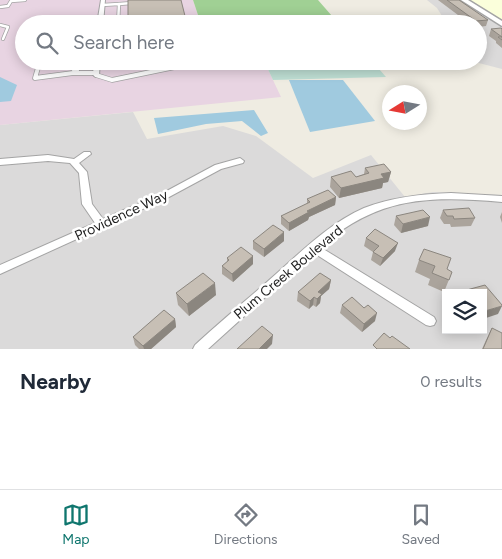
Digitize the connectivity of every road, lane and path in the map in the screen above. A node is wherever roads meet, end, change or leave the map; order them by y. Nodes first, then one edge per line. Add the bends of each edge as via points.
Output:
1 (25, 0) edge
2 (464, 0) edge
3 (103, 2) edge
4 (137, 3) edge
5 (119, 4) junction
6 (0, 7) edge
7 (101, 15) edge
8 (118, 15) edge
9 (502, 24) edge
10 (0, 26) edge
11 (3, 39) dead end
12 (38, 70) edge
13 (74, 70) edge
14 (96, 70) edge
15 (163, 70) edge
16 (78, 72) junction
17 (96, 74) junction
18 (87, 154) dead end
19 (240, 161) dead end
20 (0, 162) edge
21 (75, 162) junction
22 (502, 199) edge
23 (101, 224) junction
24 (314, 248) junction
25 (0, 270) edge
26 (430, 321) dead end
27 (199, 349) edge

1 - 6 lane via 12,1 8,6
2 - 9 street
3 - 5 lane
3 - 7 street
4 - 5 lane
5 - 8 lane
10 - 11 lane via 8,27
12 - 16 lane via 36,78
13 - 16 lane
14 - 17 street
15 - 17 lane via 112,80
16 - 17 lane
18 - 21 street
19 - 23 street, Providence Way via 218,167
20 - 21 street via 48,158
21 - 23 street via 84,172 87,204
22 - 24 street, Plum Creek Boulevard via 440,196 392,203 352,219
23 - 25 street, Providence Way
24 - 26 street
24 - 27 street, Plum Creek Boulevard

